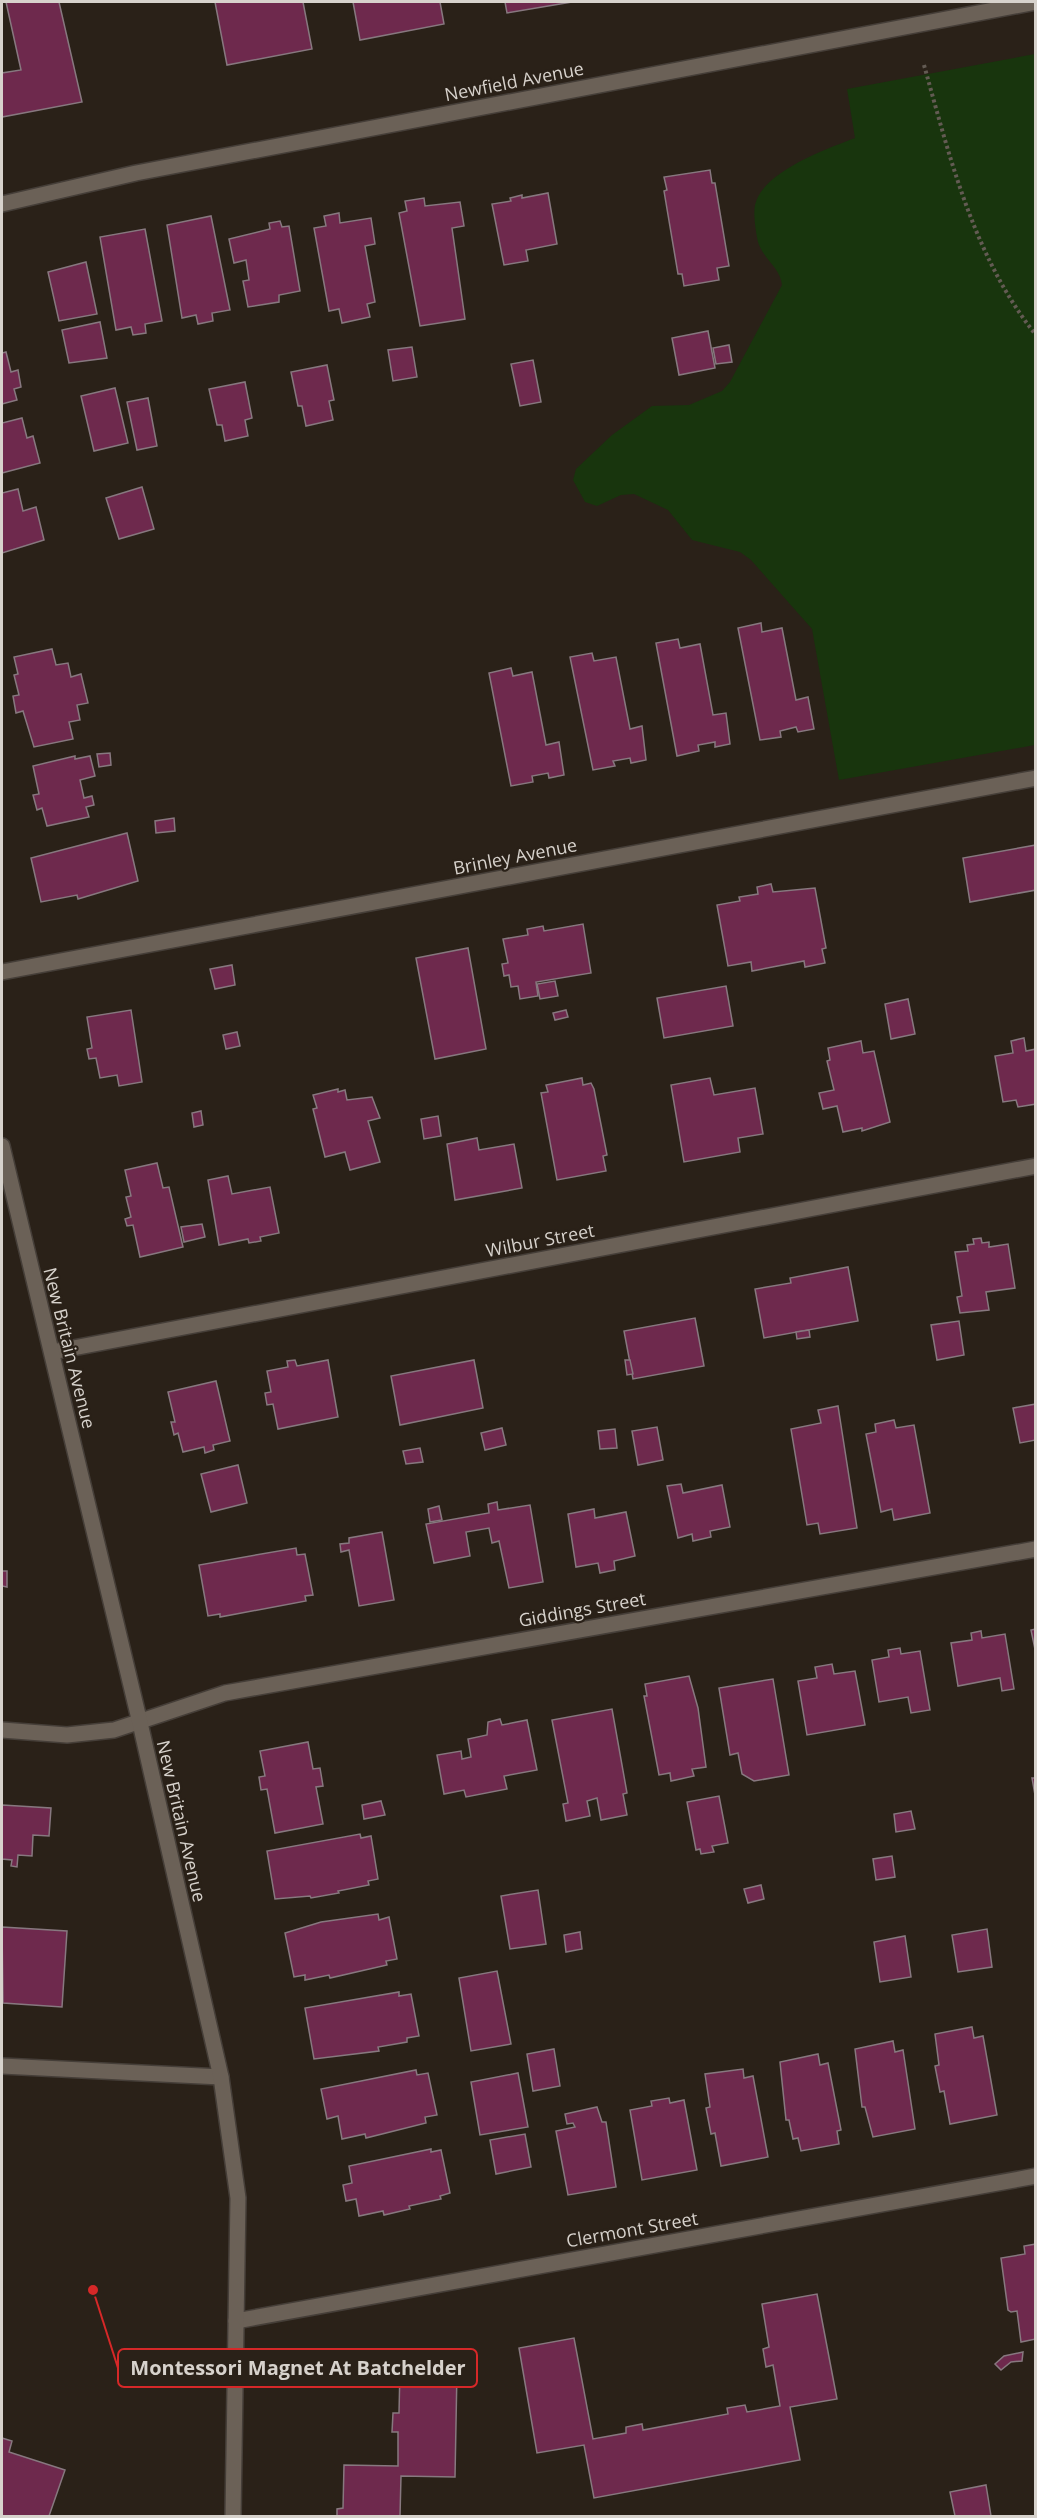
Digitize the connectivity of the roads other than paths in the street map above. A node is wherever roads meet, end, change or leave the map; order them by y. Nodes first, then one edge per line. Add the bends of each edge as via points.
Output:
1 (1035, 2) edge
2 (2, 204) edge
3 (1035, 778) edge
4 (2, 972) edge
5 (2, 1146) edge
6 (1035, 1166) edge
7 (52, 1352) junction
8 (1035, 1549) edge
9 (140, 1723) junction
10 (2, 1730) edge
11 (2, 2066) edge
12 (221, 2077) junction
13 (1035, 2176) edge
14 (236, 2321) junction
15 (233, 2517) edge

1 - 2 street, Newfield Avenue via 136,173
3 - 4 street, Brinley Avenue
5 - 7 street, New Britain Avenue
6 - 7 street, Wilbur Street
7 - 9 street, New Britain Avenue
8 - 9 street, Giddings Street via 225,1693
9 - 10 street, Giddings Street via 90,1734
9 - 12 street, New Britain Avenue
11 - 12 street
12 - 14 street, New Britain Avenue via 238,2198
13 - 14 street, Clermont Street
14 - 15 street, New Britain Avenue

